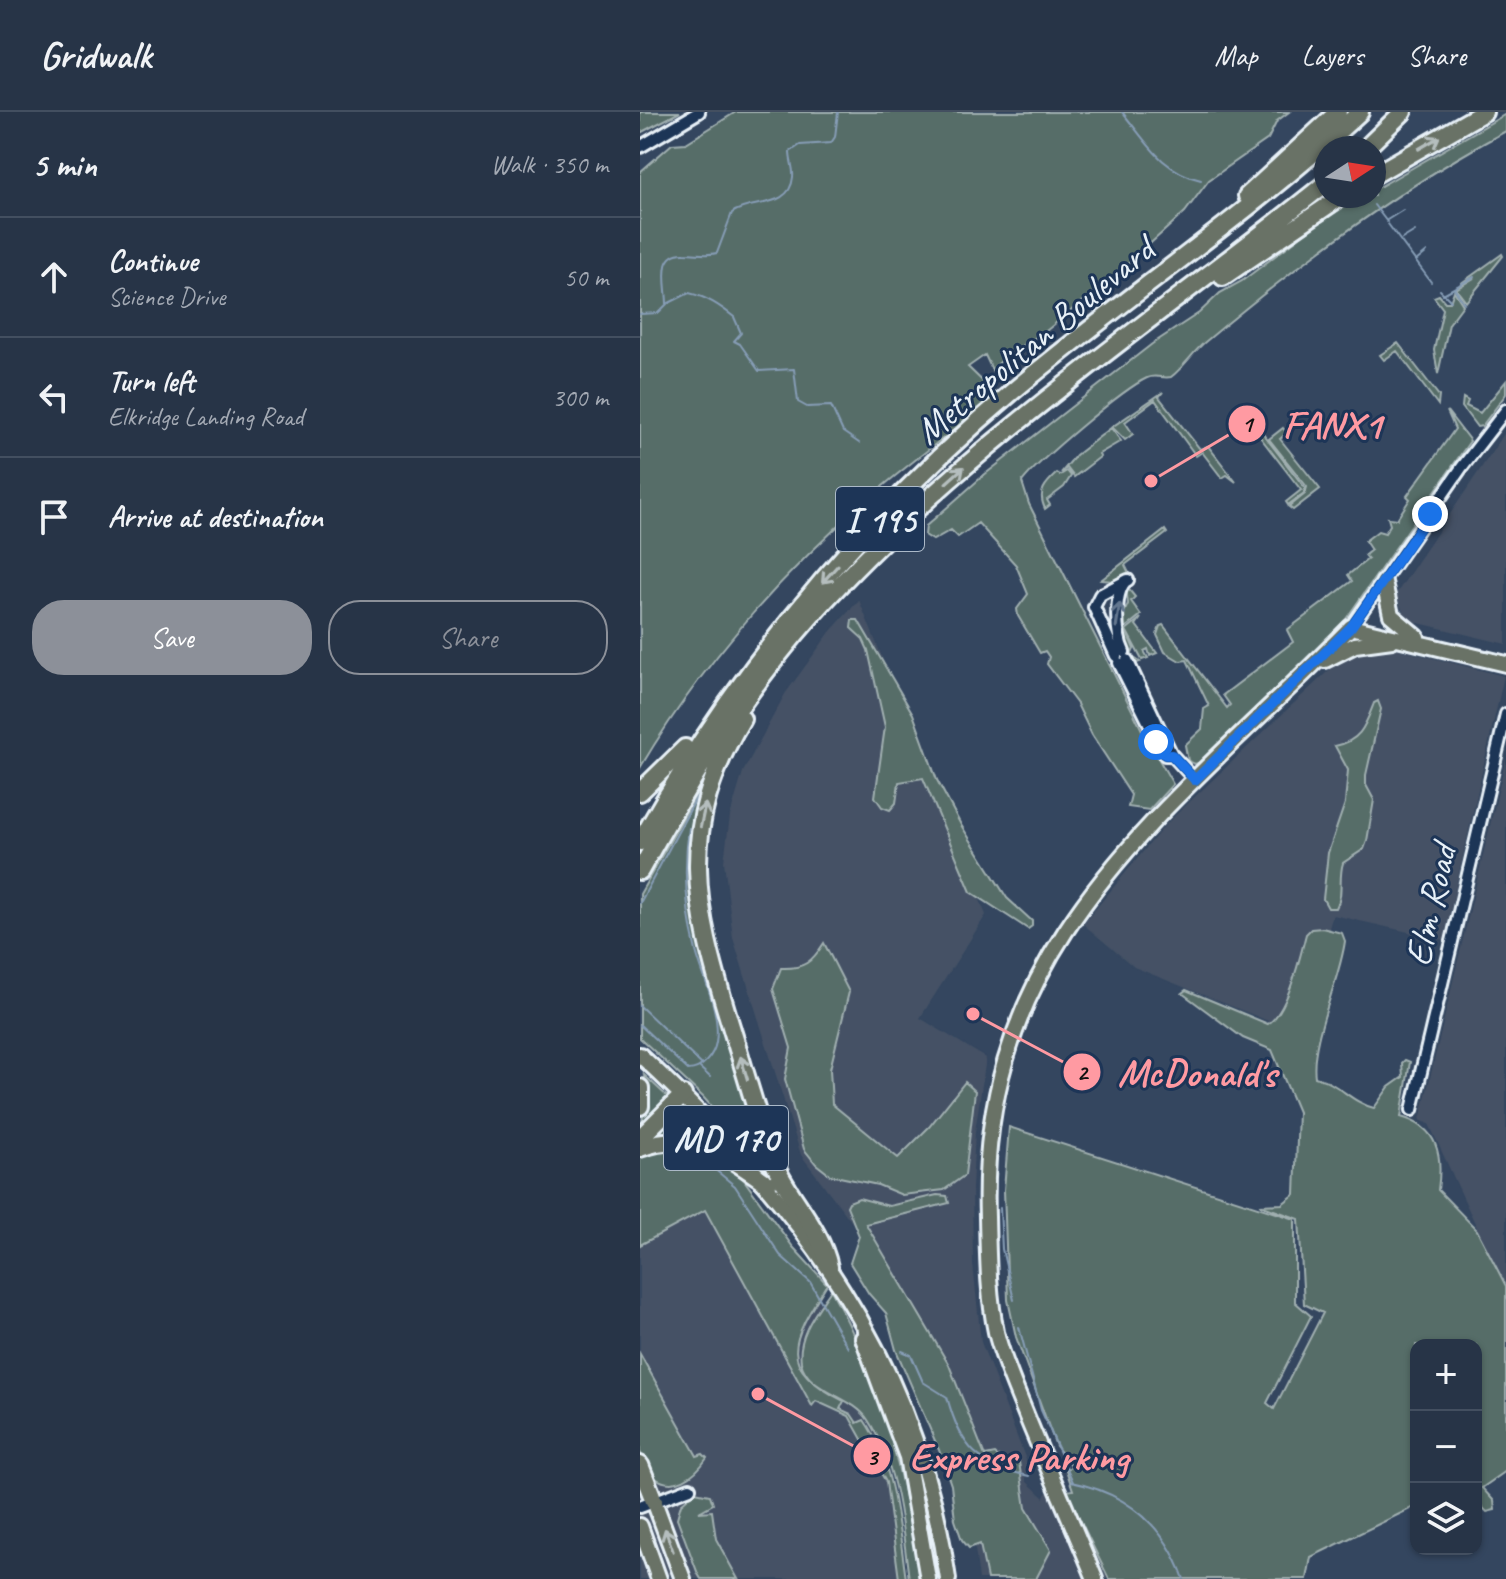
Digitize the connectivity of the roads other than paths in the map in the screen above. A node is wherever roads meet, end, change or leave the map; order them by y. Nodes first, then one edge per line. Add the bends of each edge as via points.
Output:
1 (699, 112) edge
2 (1338, 112) edge
3 (1360, 112) edge
4 (1403, 112) edge
5 (1484, 112) edge
6 (1378, 136) edge
7 (640, 147) edge
8 (1386, 168) edge
9 (1314, 192) edge
10 (1324, 208) edge
11 (1168, 267) junction
12 (1083, 372) junction
13 (1506, 410) edge
14 (1384, 582) junction
15 (1351, 627) junction
16 (1417, 640) junction
17 (1122, 658) junction
18 (1506, 664) edge
19 (1311, 668) junction
20 (765, 672) junction
21 (733, 692) junction
22 (1506, 714) edge
23 (1195, 780) junction
24 (640, 792) edge
25 (640, 842) edge
26 (640, 871) edge
27 (640, 1055) edge
28 (640, 1088) edge
29 (683, 1095) junction
30 (640, 1106) edge
31 (1412, 1110) dead end
32 (640, 1138) edge
33 (640, 1148) edge
34 (768, 1184) junction
35 (829, 1267) junction
36 (859, 1322) junction
37 (640, 1465) edge
38 (690, 1488) dead end
39 (647, 1504) edge
40 (640, 1526) edge
41 (1086, 1556) junction
42 (927, 1576) edge
43 (659, 1579) edge
44 (683, 1579) edge
45 (950, 1579) edge
46 (1081, 1579) edge
47 (1095, 1579) edge

1 - 7 street
2 - 11 highway
3 - 11 highway, Metropolitan Boulevard / I 195 via 1273,188
4 - 6 highway
8 -> 5 highway
9 - 12 highway, Metropolitan Boulevard / I 195
10 - 12 highway
11 -> 21 highway, Metropolitan Boulevard / I 195 via 1010,394 919,480 802,605
20 -> 12 highway, Metropolitan Boulevard / I 195 via 812,615 923,503
13 - 14 street
14 - 15 street
14 - 16 main road via 1396,623
15 - 16 main road
15 - 19 main road
16 - 18 main road
16 - 19 main road via 1355,645
17 -> 17 street via 1116,627 1120,589 1128,580 1100,595 1094,607
17 - 23 street via 1172,755
19 - 23 main road
20 - 26 highway, Metropolitan Boulevard / I 195 via 700,767
35 -> 20 highway via 819,1236 771,1156 699,909 697,858 708,795
21 - 24 highway
21 - 25 highway, Metropolitan Boulevard / I 195
22 - 31 street, Elm Road
23 - 41 main road via 1124,853 1050,956 1013,1031 988,1132 989,1267 997,1333
27 - 29 main road, MD 170
28 - 30 highway
29 - 32 highway
29 - 34 main road, MD 170
33 - 34 highway via 670,1140 702,1143
34 - 35 main road, MD 170
35 - 36 main road, MD 170
36 - 42 main road, MD 170 via 907,1457
36 - 45 main road, MD 170 via 880,1352 913,1430 932,1489
37 - 39 highway
38 - 39 street
44 -> 39 main road
40 - 43 main road
41 - 46 main road
41 - 47 main road

